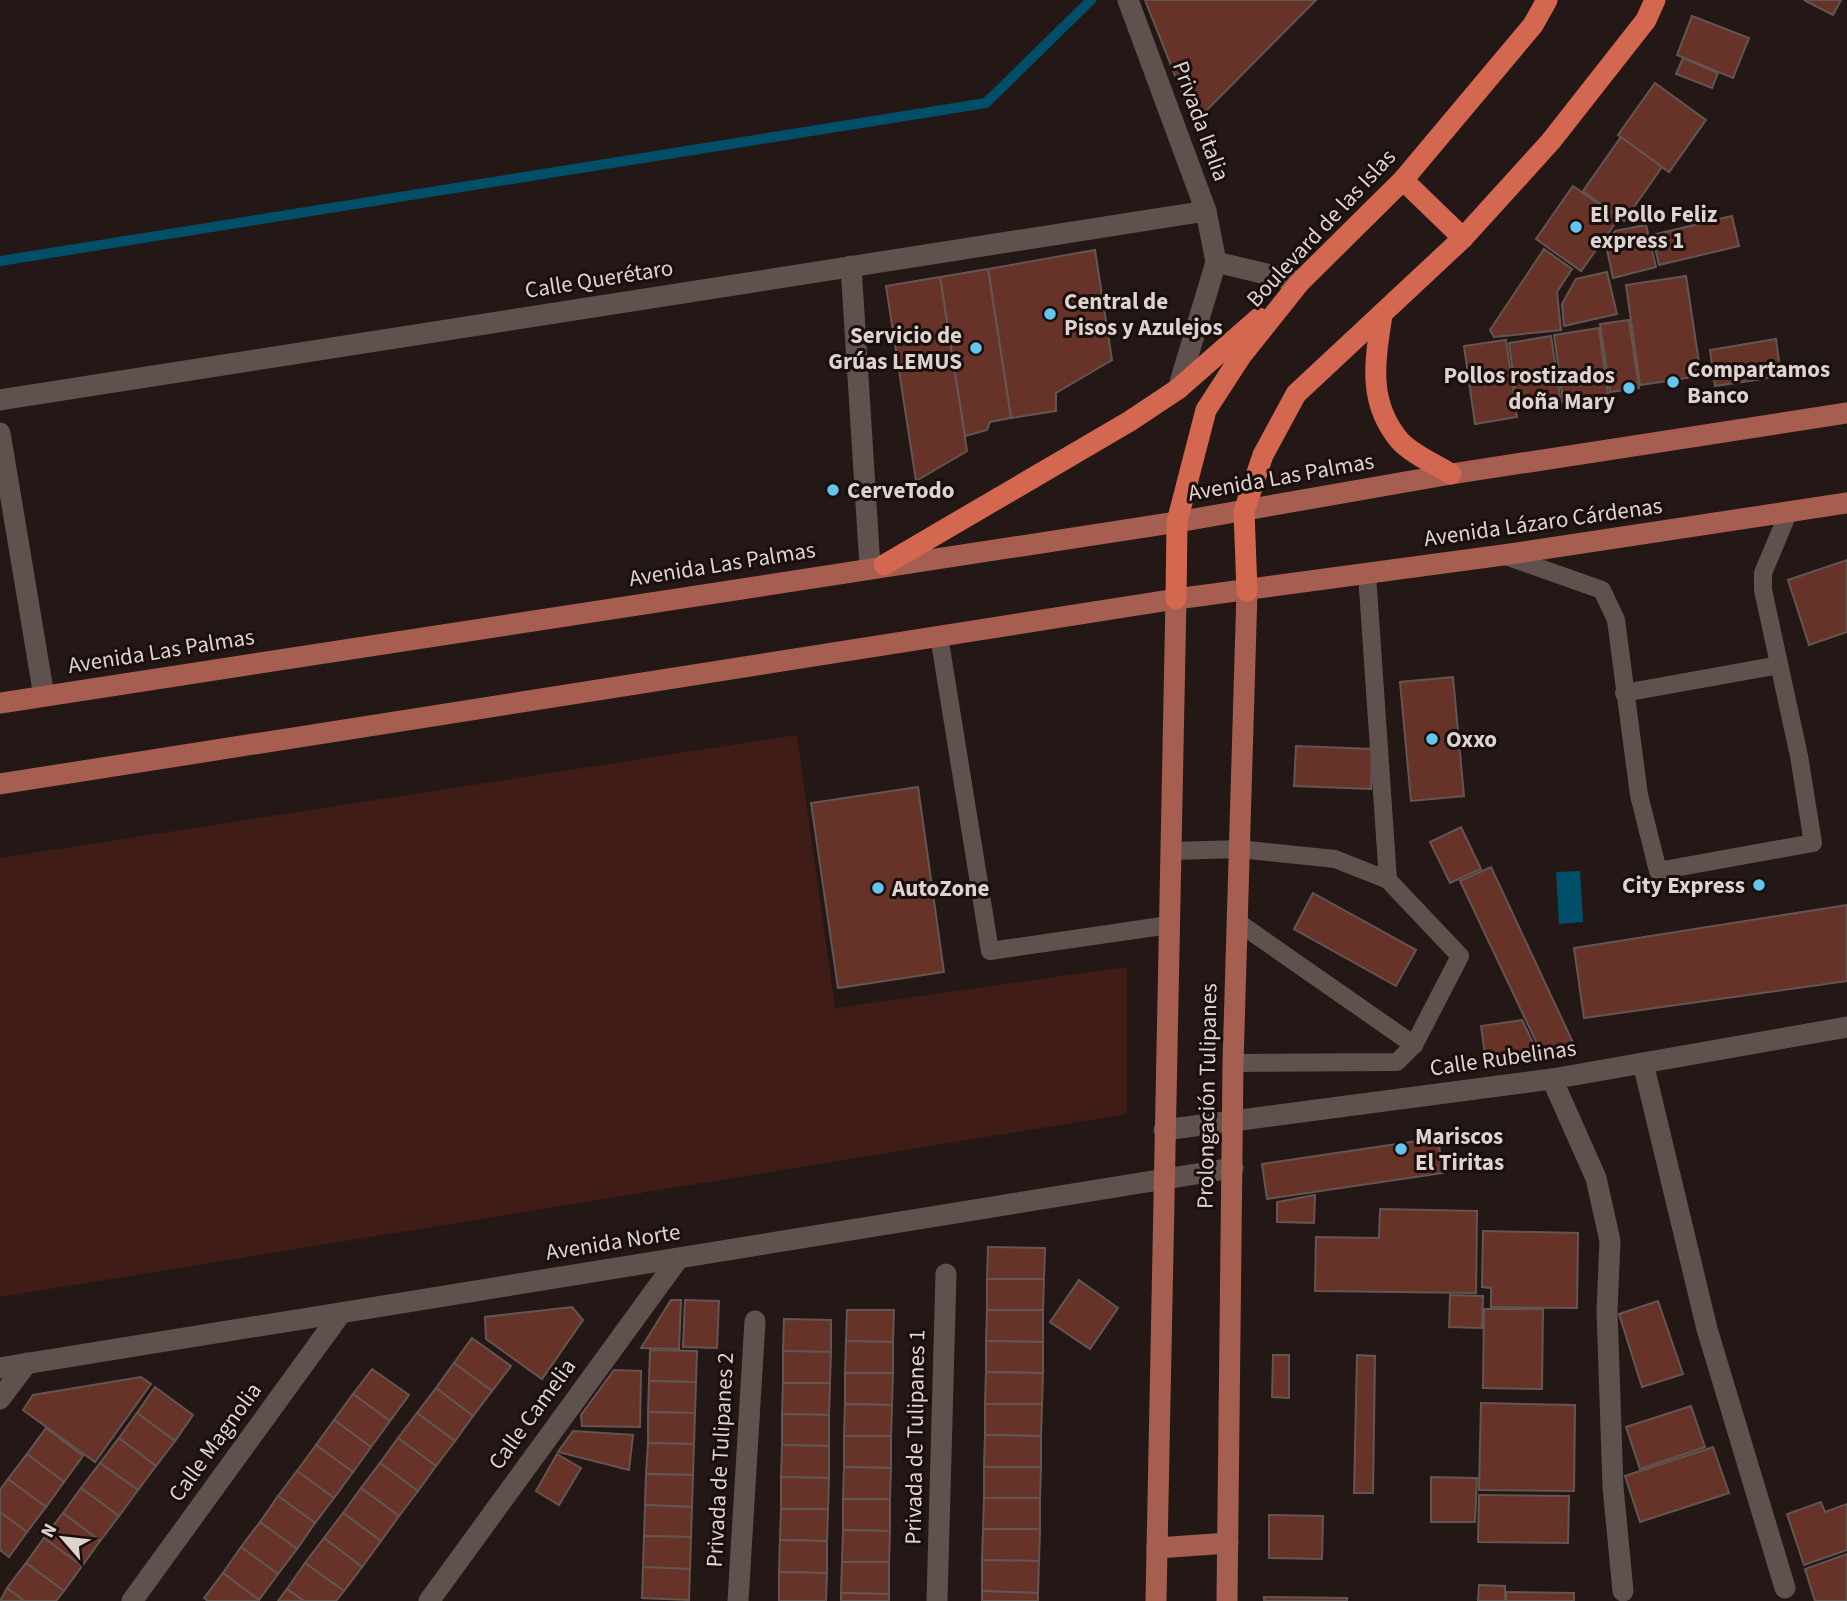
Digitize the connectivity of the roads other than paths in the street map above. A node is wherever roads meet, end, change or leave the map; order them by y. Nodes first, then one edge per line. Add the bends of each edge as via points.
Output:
1 (1547, 0) edge
2 (1655, 0) edge
3 (1129, 2) edge
4 (1403, 180) junction
5 (1206, 211) junction
6 (1464, 238) junction
7 (1216, 262) junction
8 (851, 267) junction
9 (1300, 282) junction
10 (1382, 316) junction
11 (1178, 389) junction
12 (0, 400) edge
13 (1847, 413) edge
14 (0, 433) edge
15 (1451, 474) junction
16 (1847, 503) edge
17 (1244, 511) junction
18 (1789, 511) junction
19 (1177, 522) junction
20 (1503, 555) junction
21 (877, 566) junction
22 (1367, 574) junction
23 (1247, 591) junction
24 (1176, 599) junction
25 (939, 636) junction
26 (1779, 665) junction
27 (1624, 692) junction
28 (44, 696) junction
29 (0, 703) edge
30 (0, 784) edge
31 (1239, 849) junction
32 (1173, 851) junction
33 (1388, 880) junction
34 (1236, 921) junction
35 (1169, 925) junction
36 (1846, 1030) edge
37 (1414, 1045) junction
38 (1233, 1063) junction
39 (1643, 1063) junction
40 (1552, 1079) junction
41 (1233, 1123) junction
42 (1164, 1130) junction
43 (1233, 1168) junction
44 (1163, 1180) junction
45 (678, 1259) junction
46 (946, 1274) dead end
47 (341, 1313) junction
48 (755, 1321) dead end
49 (27, 1363) junction
50 (0, 1367) edge
51 (0, 1399) edge
52 (1228, 1543) junction
53 (1157, 1548) junction
54 (1785, 1588) dead end
55 (1623, 1591) dead end
56 (132, 1601) edge
57 (429, 1601) edge
58 (738, 1601) edge
59 (937, 1601) edge
60 (1156, 1601) edge
61 (1227, 1601) edge

1 - 4 highway, Boulevard de las Islas via 1533,25
2 - 6 highway via 1646,20 1551,141
3 - 5 street, Privada Italia
4 - 6 highway
4 - 9 highway, Boulevard de las Islas
5 - 7 street, Privada Italia
5 - 8 street, Calle Querétaro
6 - 10 highway
7 - 9 street
7 - 11 street, Privada Italia
8 - 12 street, Calle Querétaro
8 - 21 street
9 - 11 highway
9 - 19 highway, Boulevard de las Islas via 1241,356 1206,410
10 - 15 highway via 1373,369 1381,409 1401,442
10 - 17 highway via 1296,394 1263,455
11 - 21 highway
13 - 15 main road
14 - 28 street
15 - 17 main road, Avenida Las Palmas
16 - 18 main road, Avenida Lázaro Cárdenas
17 - 19 main road, Avenida Las Palmas
17 - 23 highway
18 - 20 main road, Avenida Lázaro Cárdenas
18 - 26 lane via 1763,573
19 - 21 main road, Avenida Las Palmas
19 - 24 highway, Boulevard de las Islas
20 - 22 main road, Avenida Lázaro Cárdenas
20 - 27 lane via 1602,590 1616,620
21 - 28 main road, Avenida Las Palmas
22 - 23 main road, Avenida Lázaro Cárdenas
22 - 33 lane
23 - 24 main road
23 - 31 main road, Prolongación Tulipanes
24 - 25 main road
24 - 32 main road, Prolongación Tulipanes
25 - 30 main road
25 - 35 lane via 990,951
26 - 27 lane
26 - 27 lane via 1813,843 1671,869 1658,871 1645,822
28 - 29 main road, Avenida Las Palmas
31 - 32 lane
31 - 33 lane via 1335,859
31 - 34 main road, Prolongación Tulipanes
32 - 35 main road, Prolongación Tulipanes
33 - 37 lane via 1460,956
34 - 37 lane
34 - 38 main road, Prolongación Tulipanes
35 - 42 main road, Prolongación Tulipanes
36 - 39 street, Calle Rubelinas
37 - 38 lane via 1396,1062
38 - 41 main road, Prolongación Tulipanes
39 - 40 street, Calle Rubelinas
39 - 54 street via 1707,1329
40 - 41 street, Calle Rubelinas
40 - 55 street via 1596,1178 1609,1241 1613,1487
41 - 42 street, Calle Rubelinas
41 - 43 main road, Prolongación Tulipanes
42 - 44 main road, Prolongación Tulipanes
43 - 44 street, Avenida Norte
43 - 52 main road, Prolongación Tulipanes
44 - 45 street, Avenida Norte
44 - 53 main road, Prolongación Tulipanes
45 - 47 street, Avenida Norte
45 - 57 street, Calle Camelia
46 - 59 street, Privada de Tulipanes 1
47 - 49 street, Avenida Norte
47 - 56 street, Calle Magnolia
48 - 58 street, Privada de Tulipanes 2
49 - 50 street, Avenida Norte
49 - 51 street
52 - 53 main road
52 - 61 main road, Prolongación Tulipanes
53 - 60 main road, Prolongación Tulipanes

